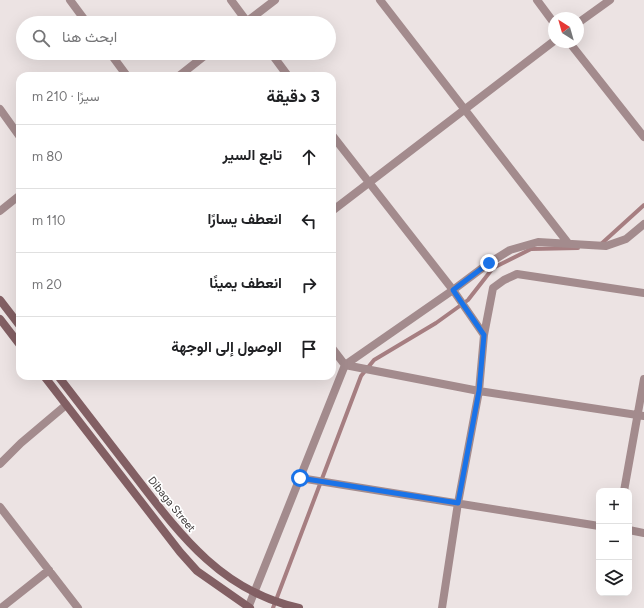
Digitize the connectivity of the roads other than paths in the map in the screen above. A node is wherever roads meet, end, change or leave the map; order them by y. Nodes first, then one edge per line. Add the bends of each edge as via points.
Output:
1 (70, 0) edge
2 (230, 0) edge
3 (275, 0) edge
4 (380, 0) edge
5 (537, 0) edge
6 (610, 0) edge
7 (548, 15) edge
8 (82, 16) edge
9 (242, 16) edge
10 (256, 16) edge
11 (584, 19) edge
12 (548, 46) edge
13 (574, 48) edge
14 (115, 60) edge
15 (199, 60) edge
16 (276, 60) edge
17 (124, 72) edge
18 (184, 72) edge
19 (285, 72) edge
20 (0, 109) edge
21 (464, 110) junction
22 (16, 131) edge
23 (644, 137) edge
24 (336, 140) edge
25 (368, 183) junction
26 (16, 198) edge
27 (336, 208) edge
28 (0, 211) edge
29 (644, 224) edge
30 (568, 243) junction
31 (453, 290) junction
32 (644, 293) edge
33 (0, 300) edge
34 (0, 319) edge
35 (16, 321) edge
36 (484, 335) junction
37 (16, 340) edge
38 (336, 353) edge
39 (345, 365) junction
40 (644, 379) edge
41 (47, 380) edge
42 (61, 380) edge
43 (479, 391) junction
44 (66, 405) junction
45 (640, 415) edge
46 (0, 464) edge
47 (300, 478) junction
48 (625, 488) edge
49 (458, 503) junction
50 (0, 507) edge
51 (596, 526) edge
52 (632, 531) edge
53 (644, 533) edge
54 (49, 570) junction
55 (253, 593) junction
56 (287, 607) edge
57 (1, 608) edge
58 (78, 608) edge
59 (249, 608) edge
60 (299, 608) edge
61 (442, 608) edge

1 - 8 street
2 - 9 street
3 - 10 street
4 - 21 street
5 - 7 street
6 - 11 street
12 - 21 street
13 - 23 street
14 - 17 street
15 - 18 street
16 - 19 street
20 - 22 street
21 - 25 street
21 - 30 street
24 - 25 street
25 - 27 street
25 - 31 street
26 - 28 street
29 - 30 street via 626,239 614,244 600,246
30 - 31 street via 538,242 510,250
31 - 36 street
31 - 39 street
32 - 36 street via 517,274 494,288
33 - 35 main road
34 - 37 main road
36 - 43 street
38 - 39 street
39 - 43 street
39 - 47 street
40 - 45 street
41 - 44 main road, Dibaga Street
42 - 55 main road, Dibaga Street via 189,543 222,574
43 - 45 street
43 - 49 street
44 - 46 street
44 - 59 main road, Dibaga Street via 197,571
45 - 48 street
47 - 49 street
47 - 55 street
49 - 51 street
49 - 61 street
50 - 54 street
52 - 53 street
54 - 57 street
54 - 58 street
55 - 56 main road, Dibaga Street
55 - 59 street
56 - 60 main road, Dibaga Street

